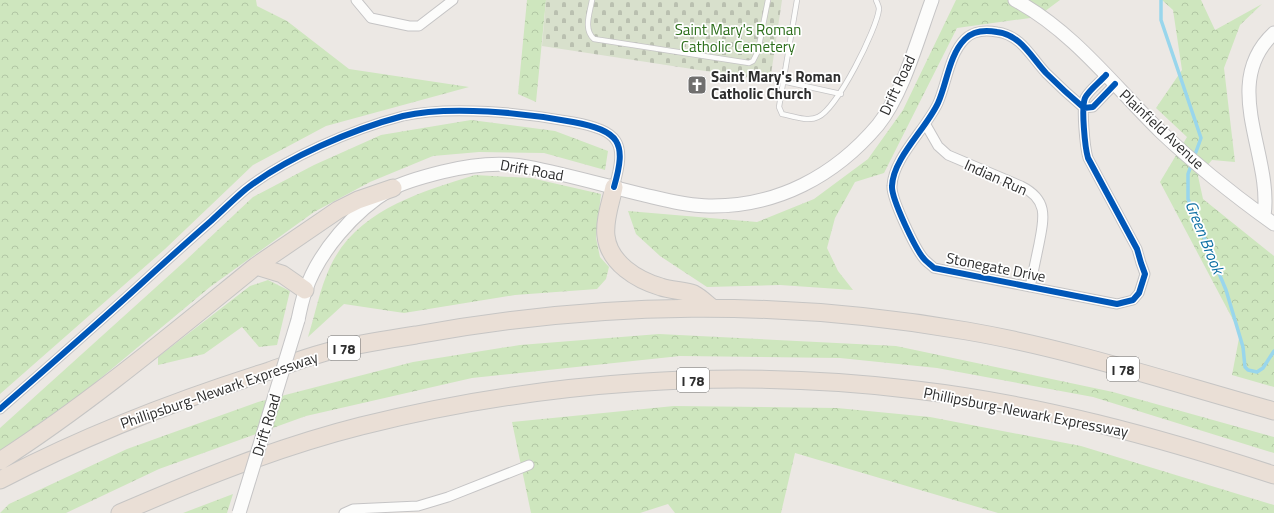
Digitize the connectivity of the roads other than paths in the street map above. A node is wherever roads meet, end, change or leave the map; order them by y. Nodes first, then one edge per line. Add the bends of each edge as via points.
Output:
1 (356, 0) edge
2 (453, 0) edge
3 (592, 0) edge
4 (768, 0) edge
5 (796, 0) edge
6 (876, 0) edge
7 (932, 0) edge
8 (1015, 0) edge
9 (1274, 33) edge
10 (1111, 80) junction
11 (782, 81) junction
12 (840, 94) junction
13 (1084, 108) junction
14 (926, 125) junction
15 (614, 187) junction
16 (393, 188) junction
17 (1269, 220) edge
18 (256, 266) junction
19 (1030, 287) junction
20 (305, 290) junction
21 (711, 307) junction
22 (0, 409) edge
23 (1274, 411) edge
24 (0, 462) edge
25 (529, 465) dead end
26 (1274, 475) edge
27 (0, 480) edge
28 (120, 513) edge
29 (240, 513) edge
30 (344, 513) edge

1 - 2 street via 371,18 409,26 419,26
3 - 4 lane via 588,25 590,36 594,39 743,63 753,61 756,57
5 - 11 lane
6 - 12 lane via 879,8 871,31
7 - 15 main road, Drift Road via 905,73 879,123 846,158 815,179 769,199 727,206 670,201
8 - 10 main road, Plainfield Avenue via 1057,29
9 - 17 main road via 1258,53 1251,67 1248,86
10 - 13 street via 1093,107
10 - 13 street, Stonegate Drive via 1084,99
10 - 17 main road, Plainfield Avenue via 1162,133
11 - 12 lane
11 - 12 lane via 779,107 782,114 802,118 818,117
13 - 14 street, Stonegate Drive via 1018,41 998,32 980,32 966,39 954,56 939,102
13 - 19 street, Stonegate Drive via 1084,145 1088,158 1137,249 1145,274 1139,293 1133,300 1117,304
14 - 19 street, Indian Run via 938,146 948,155 1030,190 1040,200 1044,220
14 - 19 street, Stonegate Drive via 896,167 892,188 894,199 925,260 934,268
15 - 16 main road, Drift Road via 526,166 493,164 465,166
15 - 21 highway via 606,236 609,247 619,263 642,280 677,292 694,294
15 - 22 street via 621,164 618,144 605,131 587,124 545,117 462,111 404,116 366,128 289,161 246,189
16 - 18 highway via 338,210
16 - 20 main road, Drift Road via 374,201 333,241 317,264
18 - 20 highway via 282,274
18 - 24 highway via 114,381
20 - 29 main road, Drift Road, bridge
21 - 23 highway, Phillipsburg-Newark Expressway / I 78 via 825,312 971,332 1056,351
21 - 27 highway, Phillipsburg-Newark Expressway / I 78 via 623,309 558,314 477,324 338,349 228,383 108,429
25 - 30 street via 418,506 353,509
26 - 28 highway, Phillipsburg-Newark Expressway / I 78 via 1166,442 1077,419 959,396 871,385 732,378 598,386 481,401 402,416 324,436 226,469

